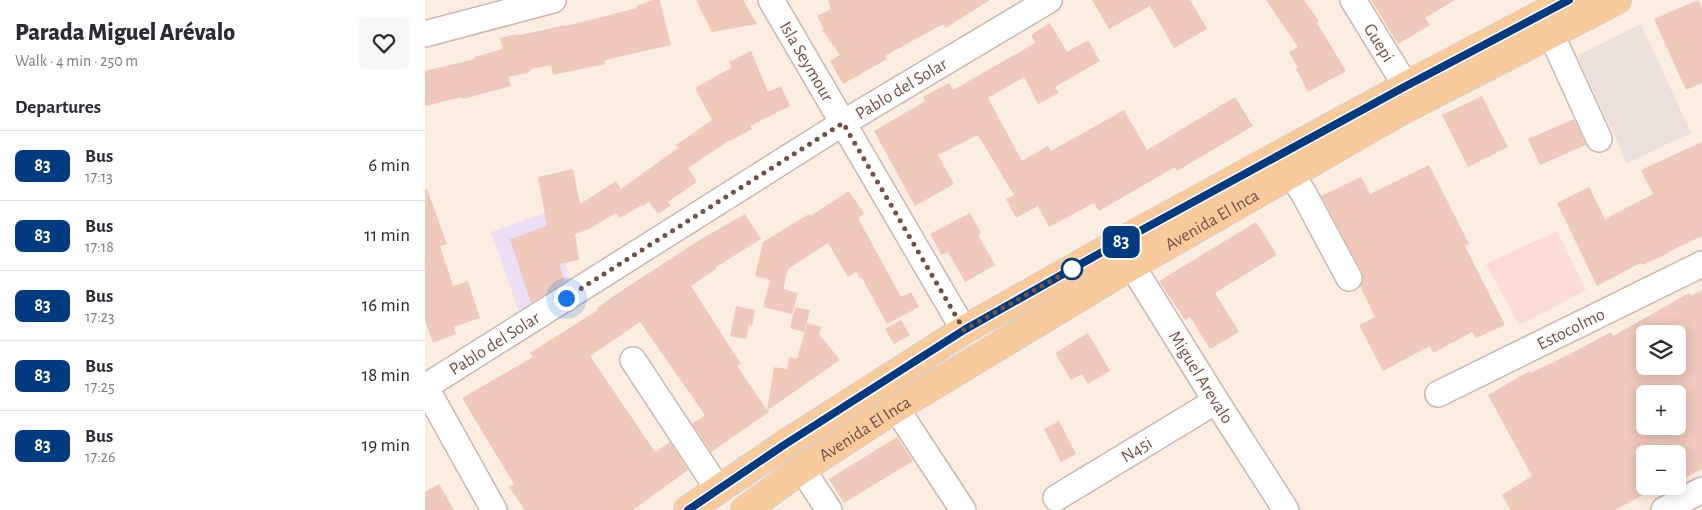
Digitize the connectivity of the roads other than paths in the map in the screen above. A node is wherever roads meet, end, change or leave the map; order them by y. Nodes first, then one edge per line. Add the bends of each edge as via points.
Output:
1 (553, 0) edge
2 (771, 0) edge
3 (1049, 0) edge
4 (1353, 0) edge
5 (1569, 0) edge
6 (1617, 0) edge
7 (484, 9) edge
8 (425, 34) edge
9 (1551, 34) junction
10 (1406, 86) junction
11 (843, 123) junction
12 (1599, 139) dead end
13 (1291, 174) junction
14 (1118, 243) junction
15 (1702, 264) edge
16 (1131, 266) junction
17 (1349, 278) dead end
18 (964, 330) junction
19 (633, 360) dead end
20 (425, 387) edge
21 (1438, 394) dead end
22 (1216, 401) junction
23 (896, 408) junction
24 (802, 469) junction
25 (718, 490) junction
26 (1702, 490) edge
27 (1055, 498) dead end
28 (494, 510) edge
29 (688, 510) edge
30 (745, 510) edge
31 (829, 510) edge
32 (963, 510) edge
33 (1286, 510) edge
34 (1664, 510) edge

1 - 7 street
2 - 11 street, Isla Seymour
3 - 11 street, Pablo del Solar
4 - 10 street, Guepi
5 - 10 main road, Avenida El Inca
6 - 9 main road, Avenida El Inca
7 - 8 street
9 - 12 street
9 - 13 main road, Avenida El Inca via 1399,112
10 - 14 main road, Avenida El Inca
11 - 18 street, Isla Seymour
11 - 20 street, Pablo del Solar
13 - 16 main road, Avenida El Inca
13 - 17 street
14 - 16 street, Miguel Arevalo
14 - 18 main road, Avenida El Inca
15 - 21 street, Estocolmo
16 - 22 street, Miguel Arevalo
16 - 23 main road, Avenida El Inca
18 - 25 main road, Avenida El Inca
19 - 25 street
20 - 28 street
22 - 27 street, N45i
22 - 33 street, Miguel Arevalo
23 - 24 main road, Avenida El Inca
23 - 32 street
24 - 30 main road, Avenida El Inca
24 - 31 street
25 - 29 main road, Avenida El Inca
26 - 34 street

